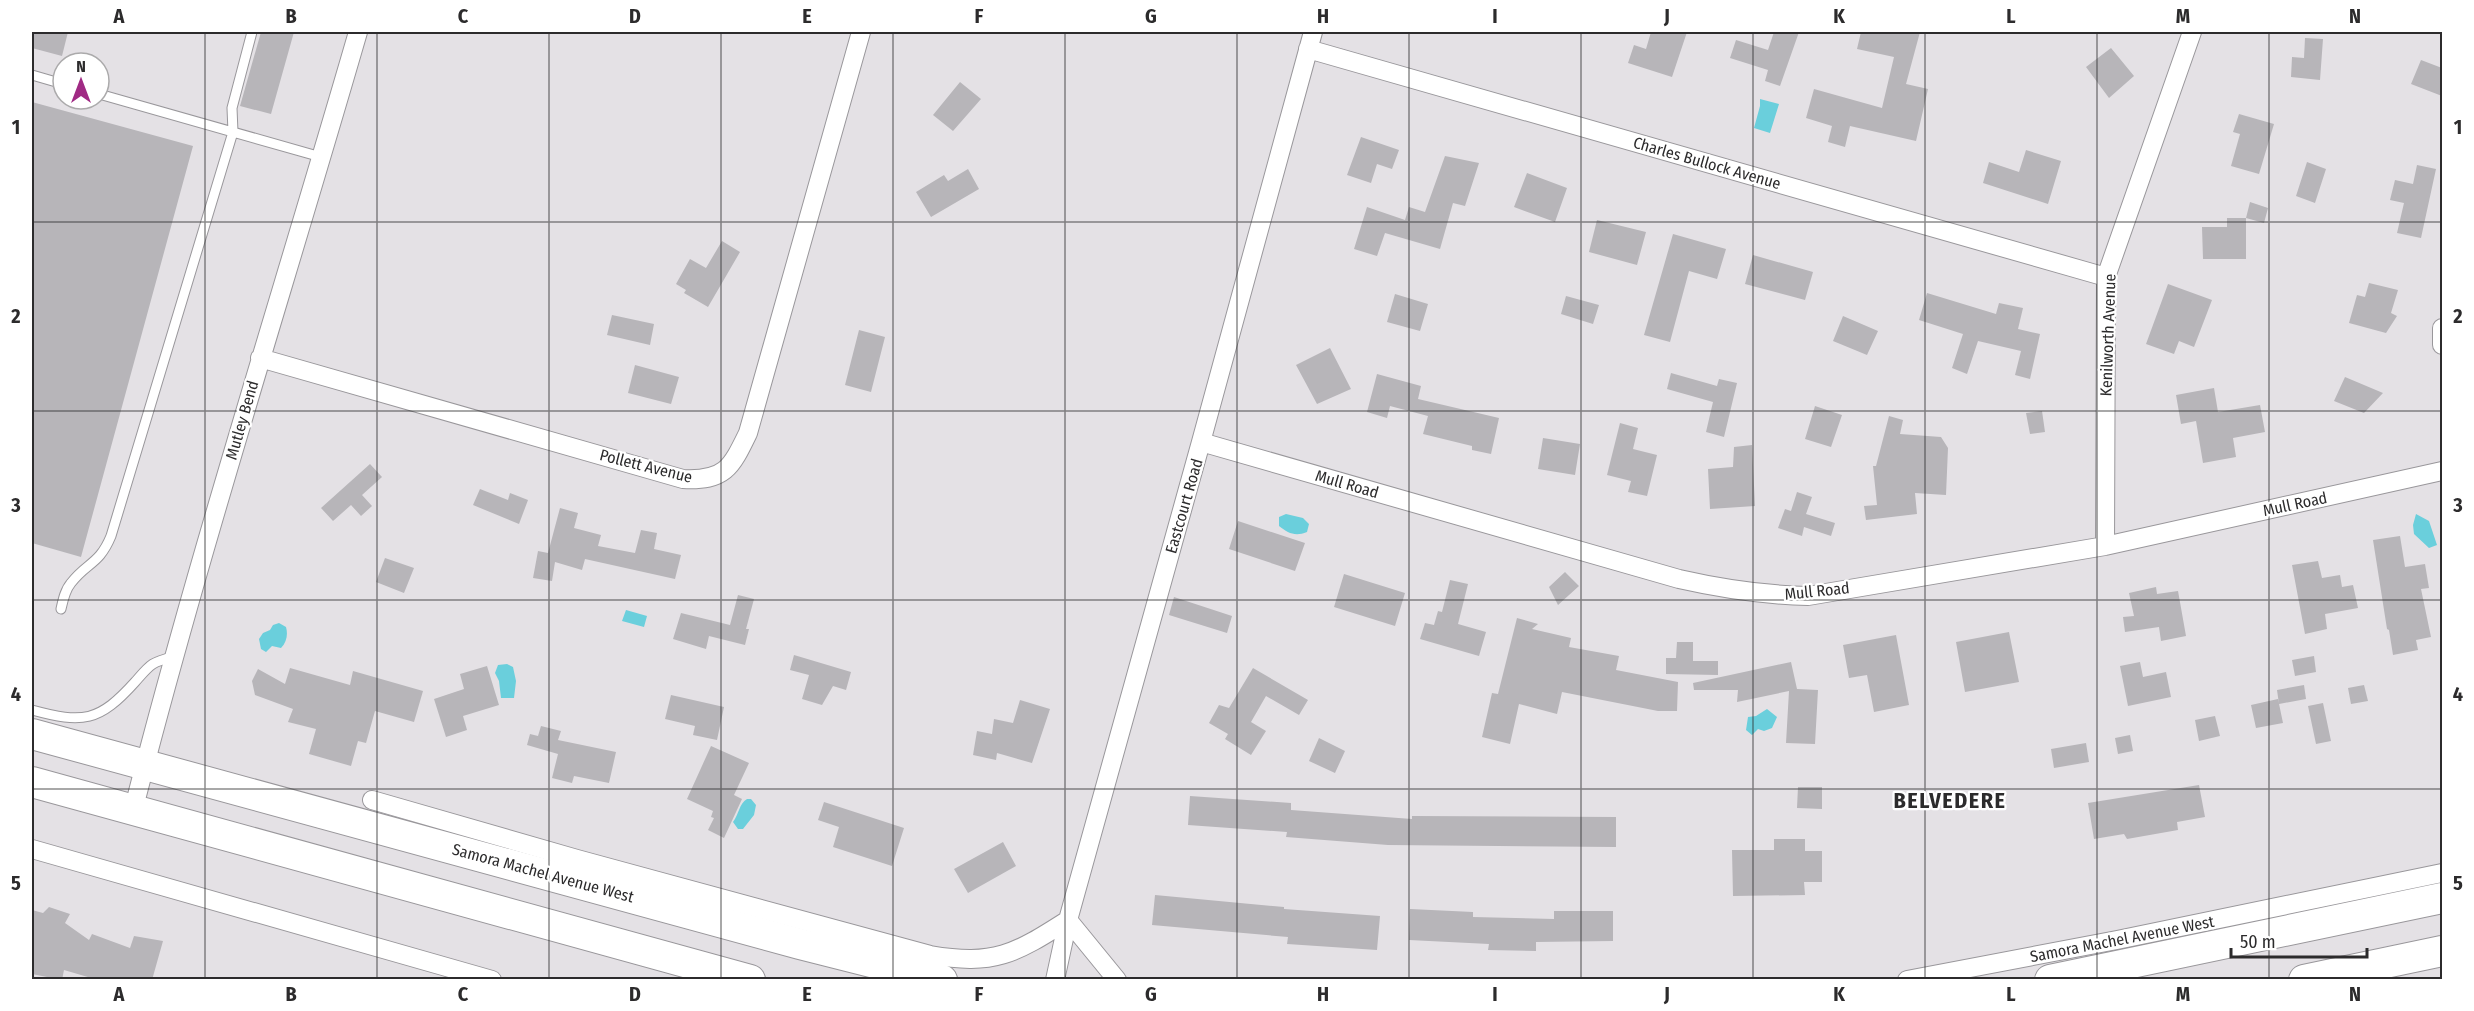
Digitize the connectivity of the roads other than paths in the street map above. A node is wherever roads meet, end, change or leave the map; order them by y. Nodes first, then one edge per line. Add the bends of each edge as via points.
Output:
1 (252, 32) edge
2 (358, 32) edge
3 (861, 32) edge
4 (2192, 32) edge
5 (1311, 40) edge
6 (32, 75) edge
7 (51, 81) edge
8 (111, 97) edge
9 (233, 132) junction
10 (321, 157) junction
11 (2106, 277) junction
12 (2442, 328) edge
13 (2442, 345) edge
14 (260, 357) junction
15 (1201, 442) junction
16 (2442, 471) edge
17 (2105, 546) junction
18 (61, 609) dead end
19 (173, 657) junction
20 (32, 710) edge
21 (32, 734) edge
22 (145, 764) junction
23 (32, 782) edge
24 (372, 800) dead end
25 (133, 811) junction
26 (32, 849) edge
27 (2442, 873) edge
28 (2442, 898) edge
29 (1068, 920) junction
30 (2442, 951) edge
31 (492, 980) edge
32 (750, 980) edge
33 (942, 980) edge
34 (1055, 980) edge
35 (1117, 980) edge
36 (1907, 980) edge
37 (2050, 980) edge
38 (2304, 980) edge

1 - 9 lane via 232,108
2 - 10 street, Mutley Bend
3 - 14 street, Pollett Avenue via 748,433 724,472 704,480 683,479
4 - 11 street, Kenilworth Avenue
5 - 11 street, Charles Bullock Avenue
5 - 15 street, Eastcourt Road
6 - 7 lane
8 - 9 lane
9 - 10 lane
9 - 18 lane via 111,536 96,562 72,582
10 - 14 street, Mutley Bend
11 - 17 street, Kenilworth Avenue
12 - 13 street
14 - 19 street, Mutley Bend
15 - 17 street, Mull Road via 1679,579 1767,595 1809,596
15 - 29 street, Eastcourt Road
16 - 17 street, Mull Road
19 - 20 lane via 154,661 117,702 89,718
19 - 22 street, Mutley Bend
21 - 22 highway, Samora Machel Avenue West
22 - 25 street, Mutley Bend
22 - 33 highway, Samora Machel Avenue West
23 - 25 highway
24 - 29 street, Samora Machel Avenue West via 930,956 957,960 1005,956
25 - 32 highway
26 - 31 street
27 - 36 street, Samora Machel Avenue West
28 - 37 highway, Samora Machel Avenue West
29 - 34 street, Eastcourt Road
29 - 35 street
30 - 38 highway

